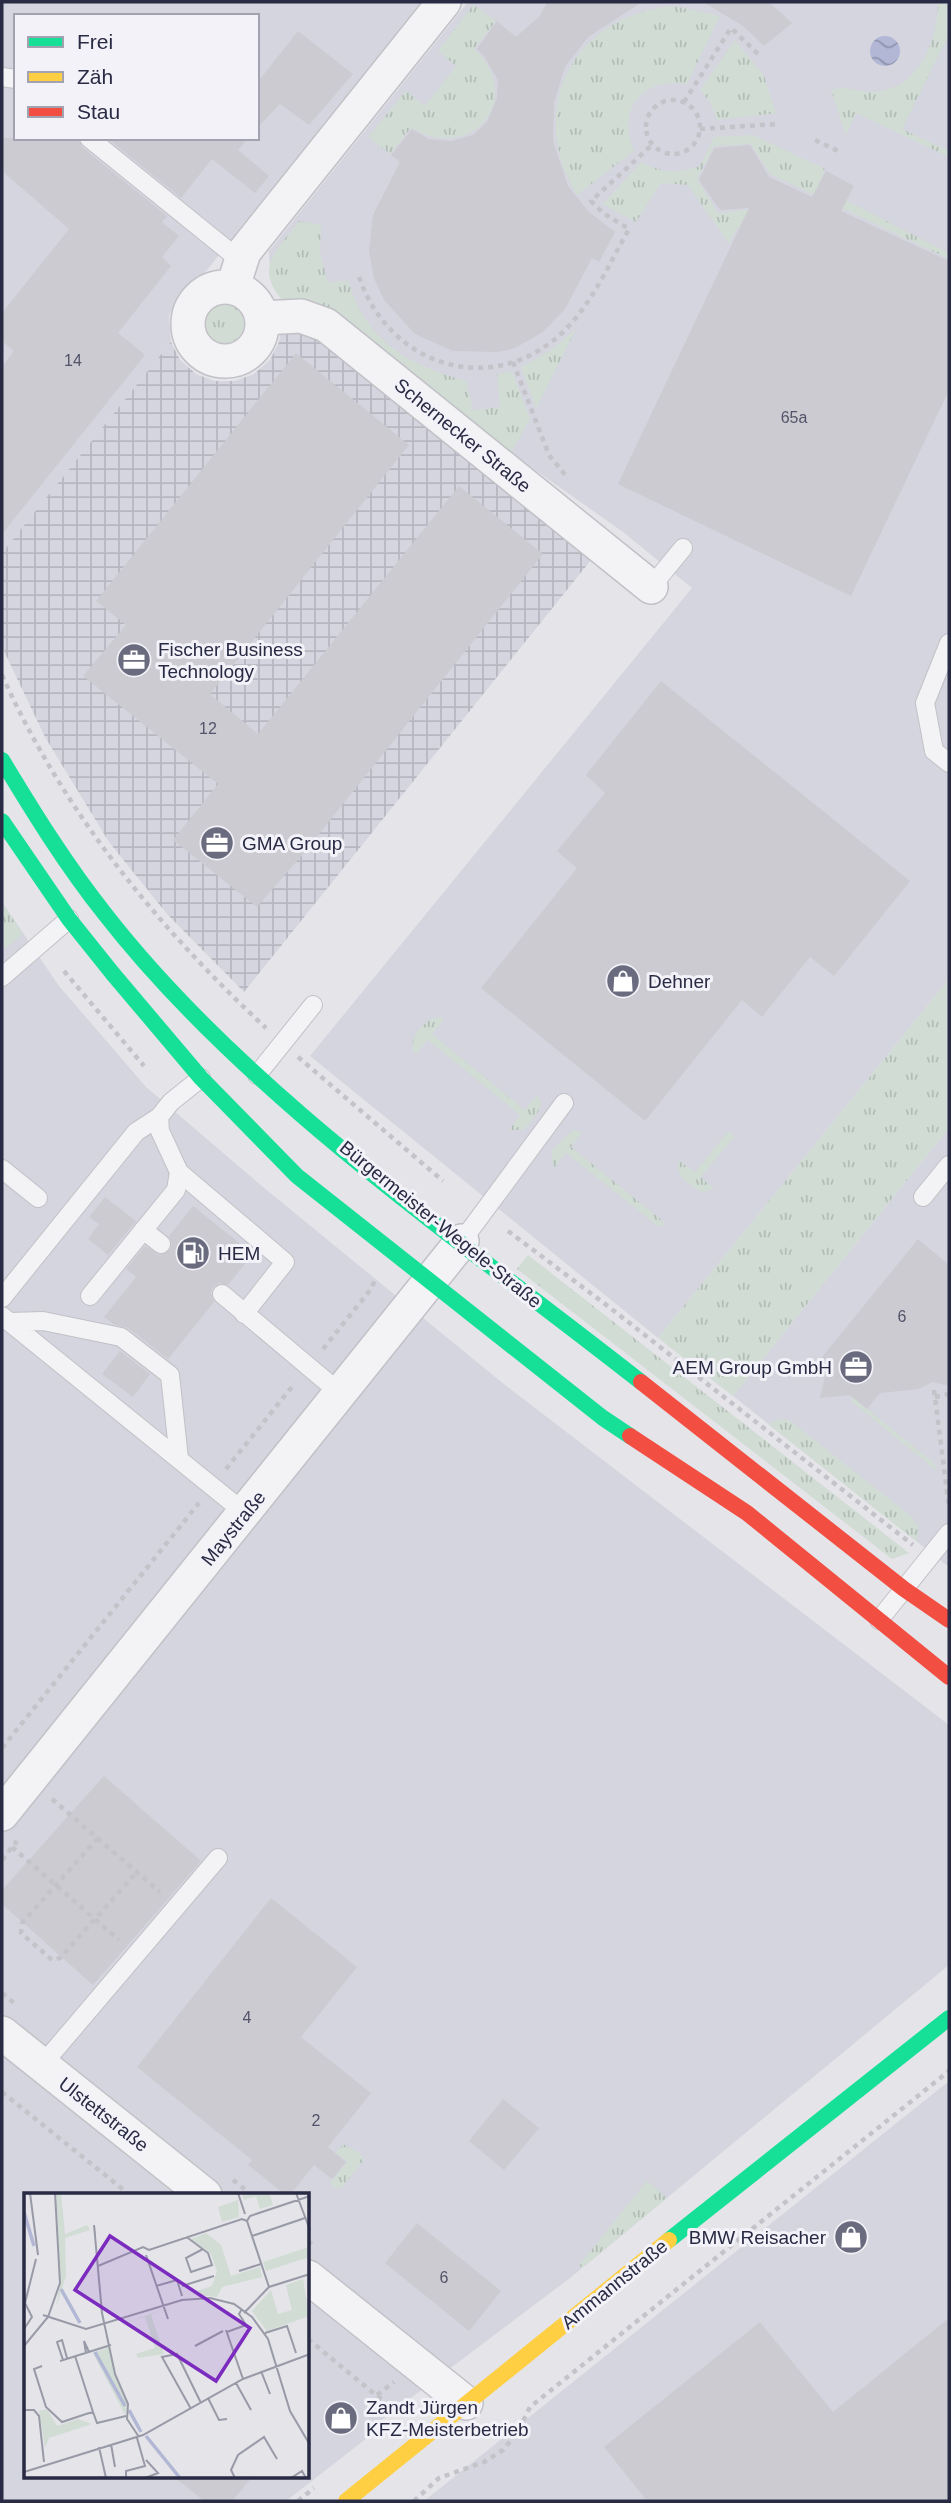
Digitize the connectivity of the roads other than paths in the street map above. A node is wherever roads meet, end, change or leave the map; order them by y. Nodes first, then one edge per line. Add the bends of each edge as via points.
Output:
1 (444, 2) edge
2 (91, 140) edge
3 (237, 274) junction
4 (262, 318) junction
5 (682, 548) dead end
6 (651, 587) joint
7 (949, 643) edge
8 (2, 760) edge
9 (949, 763) edge
10 (2, 821) edge
11 (69, 919) junction
12 (2, 977) edge
13 (313, 1005) dead end
14 (257, 1075) junction
15 (201, 1078) junction
16 (564, 1103) dead end
17 (159, 1118) junction
18 (949, 1165) edge
19 (2, 1169) edge
20 (179, 1172) junction
21 (923, 1197) dead end
22 (38, 1198) dead end
23 (143, 1230) junction
24 (462, 1241) junction
25 (161, 1244) dead end
26 (429, 1281) junction
27 (222, 1294) dead end
28 (90, 1296) dead end
29 (2, 1298) edge
30 (244, 1314) junction
31 (6, 1319) edge
32 (340, 1393) junction
33 (179, 1459) junction
34 (245, 1513) junction
35 (949, 1533) edge
36 (904, 1588) junction
37 (879, 1620) junction
38 (949, 1620) edge
39 (949, 1677) edge
40 (2, 1814) edge
41 (218, 1858) dead end
42 (949, 2018) edge
43 (2, 2033) edge
44 (41, 2065) junction
45 (202, 2193) edge
46 (313, 2263) edge
47 (466, 2403) junction
48 (346, 2501) edge

1 - 3 street via 244,252
2 - 3 lane
3 - 4 street
3 - 4 street via 209,289 191,306 187,331 200,352 223,361 244,356 259,340
4 - 6 street, Schernecker Straße via 301,316 326,325
5 - 6 lane
7 - 9 lane via 925,703 934,751
8 - 14 main road, Bürgermeister-Wegele-Straße via 35,818 110,923 200,1024
10 - 11 main road
11 - 12 lane
11 - 15 main road
13 - 14 lane
14 - 24 main road, Bürgermeister-Wegele-Straße
15 - 17 lane
15 - 26 main road via 297,1177
16 - 24 lane
17 - 20 lane via 160,1131
17 - 29 lane via 136,1132
18 - 21 lane
19 - 22 lane
20 - 23 lane via 176,1190
20 - 30 lane via 285,1262
23 - 25 lane
23 - 28 lane
24 - 26 street, Maystraße
24 - 36 main road, Bürgermeister-Wegele-Straße
26 - 32 street, Maystraße
26 - 37 main road via 603,1418 747,1513
27 - 30 lane
30 - 32 lane
31 - 33 lane
31 - 33 lane via 43,1321 121,1337 170,1376
32 - 34 street, Maystraße
33 - 34 lane
34 - 40 street, Maystraße
35 - 36 lane
36 - 37 lane
36 - 38 main road, Bürgermeister-Wegele-Straße
37 - 39 main road
41 - 44 lane
42 - 47 main road, Ammannstraße
43 - 44 street, Ulstettstraße
44 - 45 street, Ulstettstraße
46 - 47 street
47 - 48 main road, Ammannstraße

